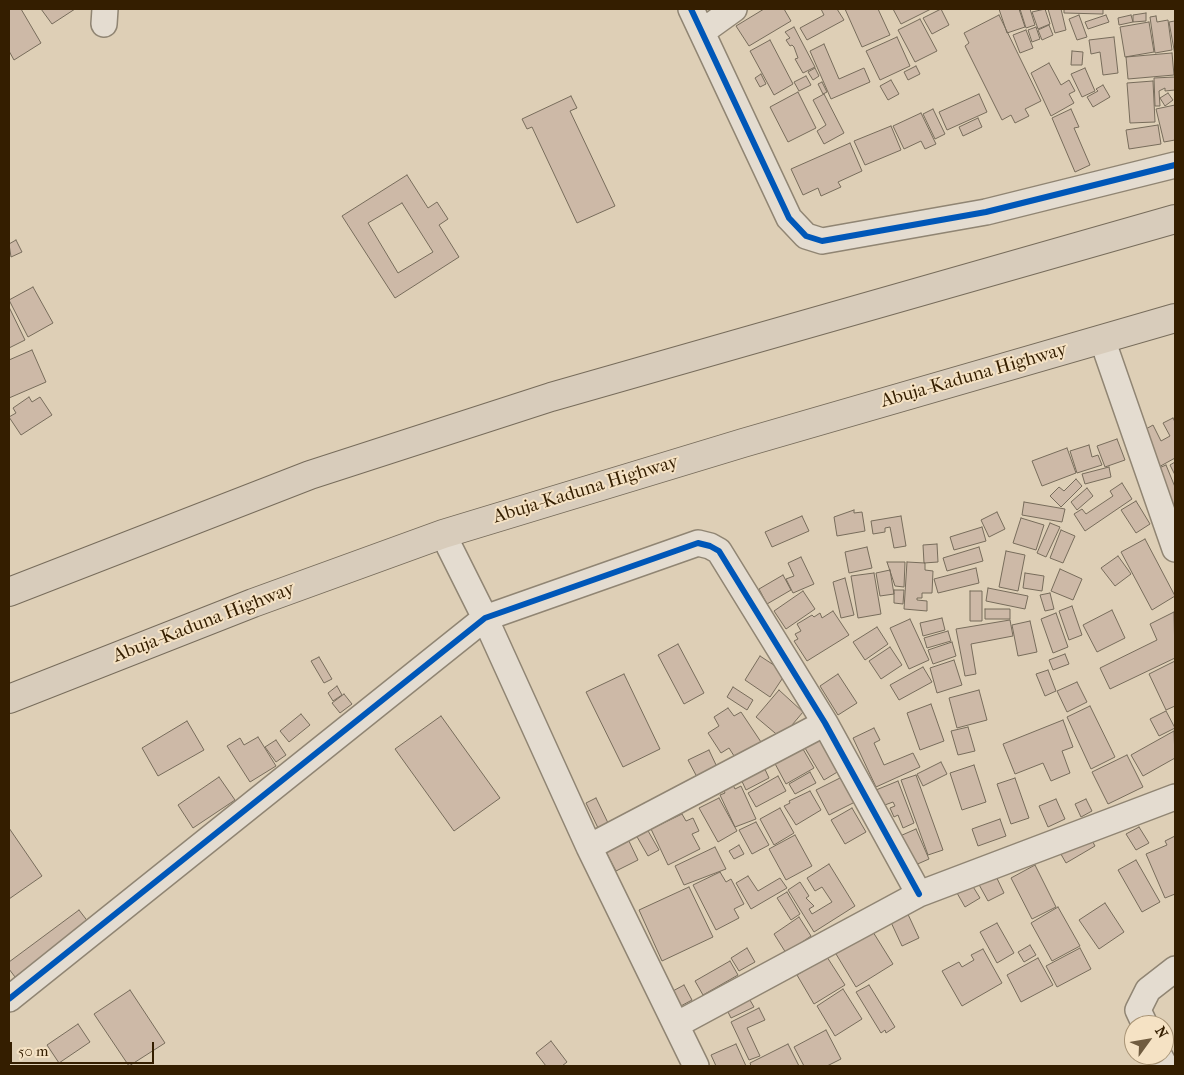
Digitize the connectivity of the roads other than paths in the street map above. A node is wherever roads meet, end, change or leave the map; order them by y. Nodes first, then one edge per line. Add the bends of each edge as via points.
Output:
1 (691, 9) edge
2 (734, 9) edge
3 (702, 32) junction
4 (1175, 165) edge
5 (1175, 219) edge
6 (1175, 318) edge
7 (1102, 339) junction
8 (443, 534) junction
9 (1175, 549) edge
10 (9, 592) edge
11 (485, 618) junction
12 (9, 699) edge
13 (826, 723) junction
14 (1175, 796) edge
15 (589, 847) junction
16 (919, 894) junction
17 (1175, 969) edge
18 (9, 999) edge
19 (1140, 1015) edge
20 (676, 1025) junction
21 (696, 1066) edge

1 - 3 street
2 - 3 street
3 - 4 street via 788,218 806,236 822,241 986,212
5 - 10 highway via 552,397 310,475
6 - 7 highway, Abuja-Kaduna Highway
7 - 8 highway, Abuja-Kaduna Highway
7 - 9 street
8 - 11 street
8 - 12 highway, Abuja-Kaduna Highway via 253,603
11 - 13 street via 698,543 710,546 719,551
11 - 15 street
11 - 18 street
13 - 15 street
13 - 16 street
14 - 16 street
15 - 20 street
16 - 20 street
17 - 19 street via 1148,990 1138,1010
20 - 21 street

